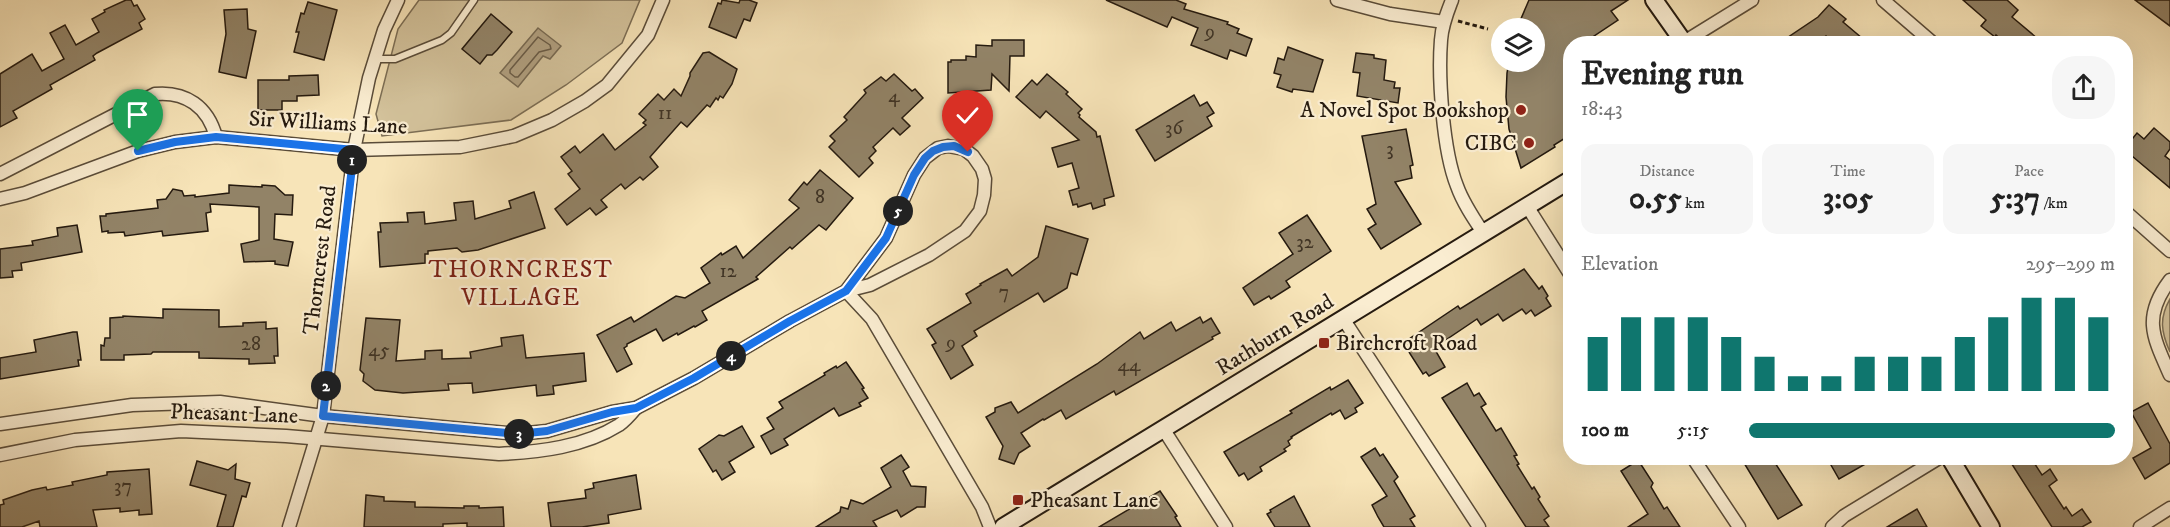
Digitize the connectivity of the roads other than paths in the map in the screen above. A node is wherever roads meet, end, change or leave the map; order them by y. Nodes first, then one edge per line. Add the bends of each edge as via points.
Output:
1 (398, 0) edge
2 (474, 0) edge
3 (663, 0) edge
4 (1337, 0) edge
5 (1452, 0) edge
6 (1654, 0) edge
7 (1752, 0) edge
8 (1883, 0) edge
9 (1444, 20) junction
10 (1680, 36) edge
11 (1696, 36) edge
12 (1925, 36) edge
13 (375, 59) junction
14 (216, 137) junction
15 (354, 150) junction
16 (0, 174) edge
17 (1563, 184) edge
18 (0, 199) edge
19 (1527, 207) junction
20 (2133, 218) edge
21 (1484, 234) junction
22 (2170, 251) edge
23 (1563, 263) edge
24 (2170, 280) edge
25 (846, 291) junction
26 (1344, 320) junction
27 (2170, 375) edge
28 (636, 408) junction
29 (323, 416) junction
30 (0, 424) edge
31 (1164, 430) junction
32 (317, 439) junction
33 (0, 455) edge
34 (1698, 465) edge
35 (1928, 465) edge
36 (1954, 465) edge
37 (2170, 508) edge
38 (290, 527) edge
39 (990, 527) edge
40 (1003, 527) edge
41 (1226, 527) edge
42 (1479, 527) edge
43 (1739, 527) edge
44 (1832, 527) edge
45 (1991, 527) edge
46 (2140, 527) edge

1 - 13 street, Thorncrest Road
2 - 13 lane via 452,33 442,40 395,59
3 - 15 street, Sir Williams Lane via 648,34 616,75 599,92 552,120 478,145
4 - 9 street via 1390,14
5 - 9 street
6 - 10 street
7 - 11 street
8 - 12 street
9 - 21 street via 1441,88 1450,161 1455,184
13 - 15 street, Thorncrest Road
14 - 15 street, Sir Williams Lane
14 - 16 street, Sir Williams Lane via 206,116 188,98 155,94
14 - 18 street, Sir Williams Lane via 138,151
15 - 29 street, Thorncrest Road
17 - 19 street, Rathburn Road
19 - 21 street, Rathburn Road
19 - 23 street
20 - 22 street
21 - 26 street, Rathburn Road
24 - 27 street via 2161,292 2152,321 2156,344
25 - 25 street, Pheasant Lane via 870,285 929,255 971,226 980,211 985,184 982,169 973,156 964,149 948,146 925,158 886,238
25 - 28 street, Pheasant Lane
25 - 39 street via 872,320
26 - 31 street, Rathburn Road
26 - 42 street
28 - 29 street, Pheasant Lane via 547,431 518,434
28 - 32 street, Pheasant Lane via 621,424 593,437 528,453
29 - 30 street, Pheasant Lane via 220,402 132,405
29 - 32 street, Thorncrest Road
31 - 40 street, Rathburn Road
31 - 41 street
32 - 33 street, Pheasant Lane via 181,430 75,440
32 - 38 street, Thorncrest Road
34 - 43 street
35 - 44 street
36 - 45 street
37 - 46 street

